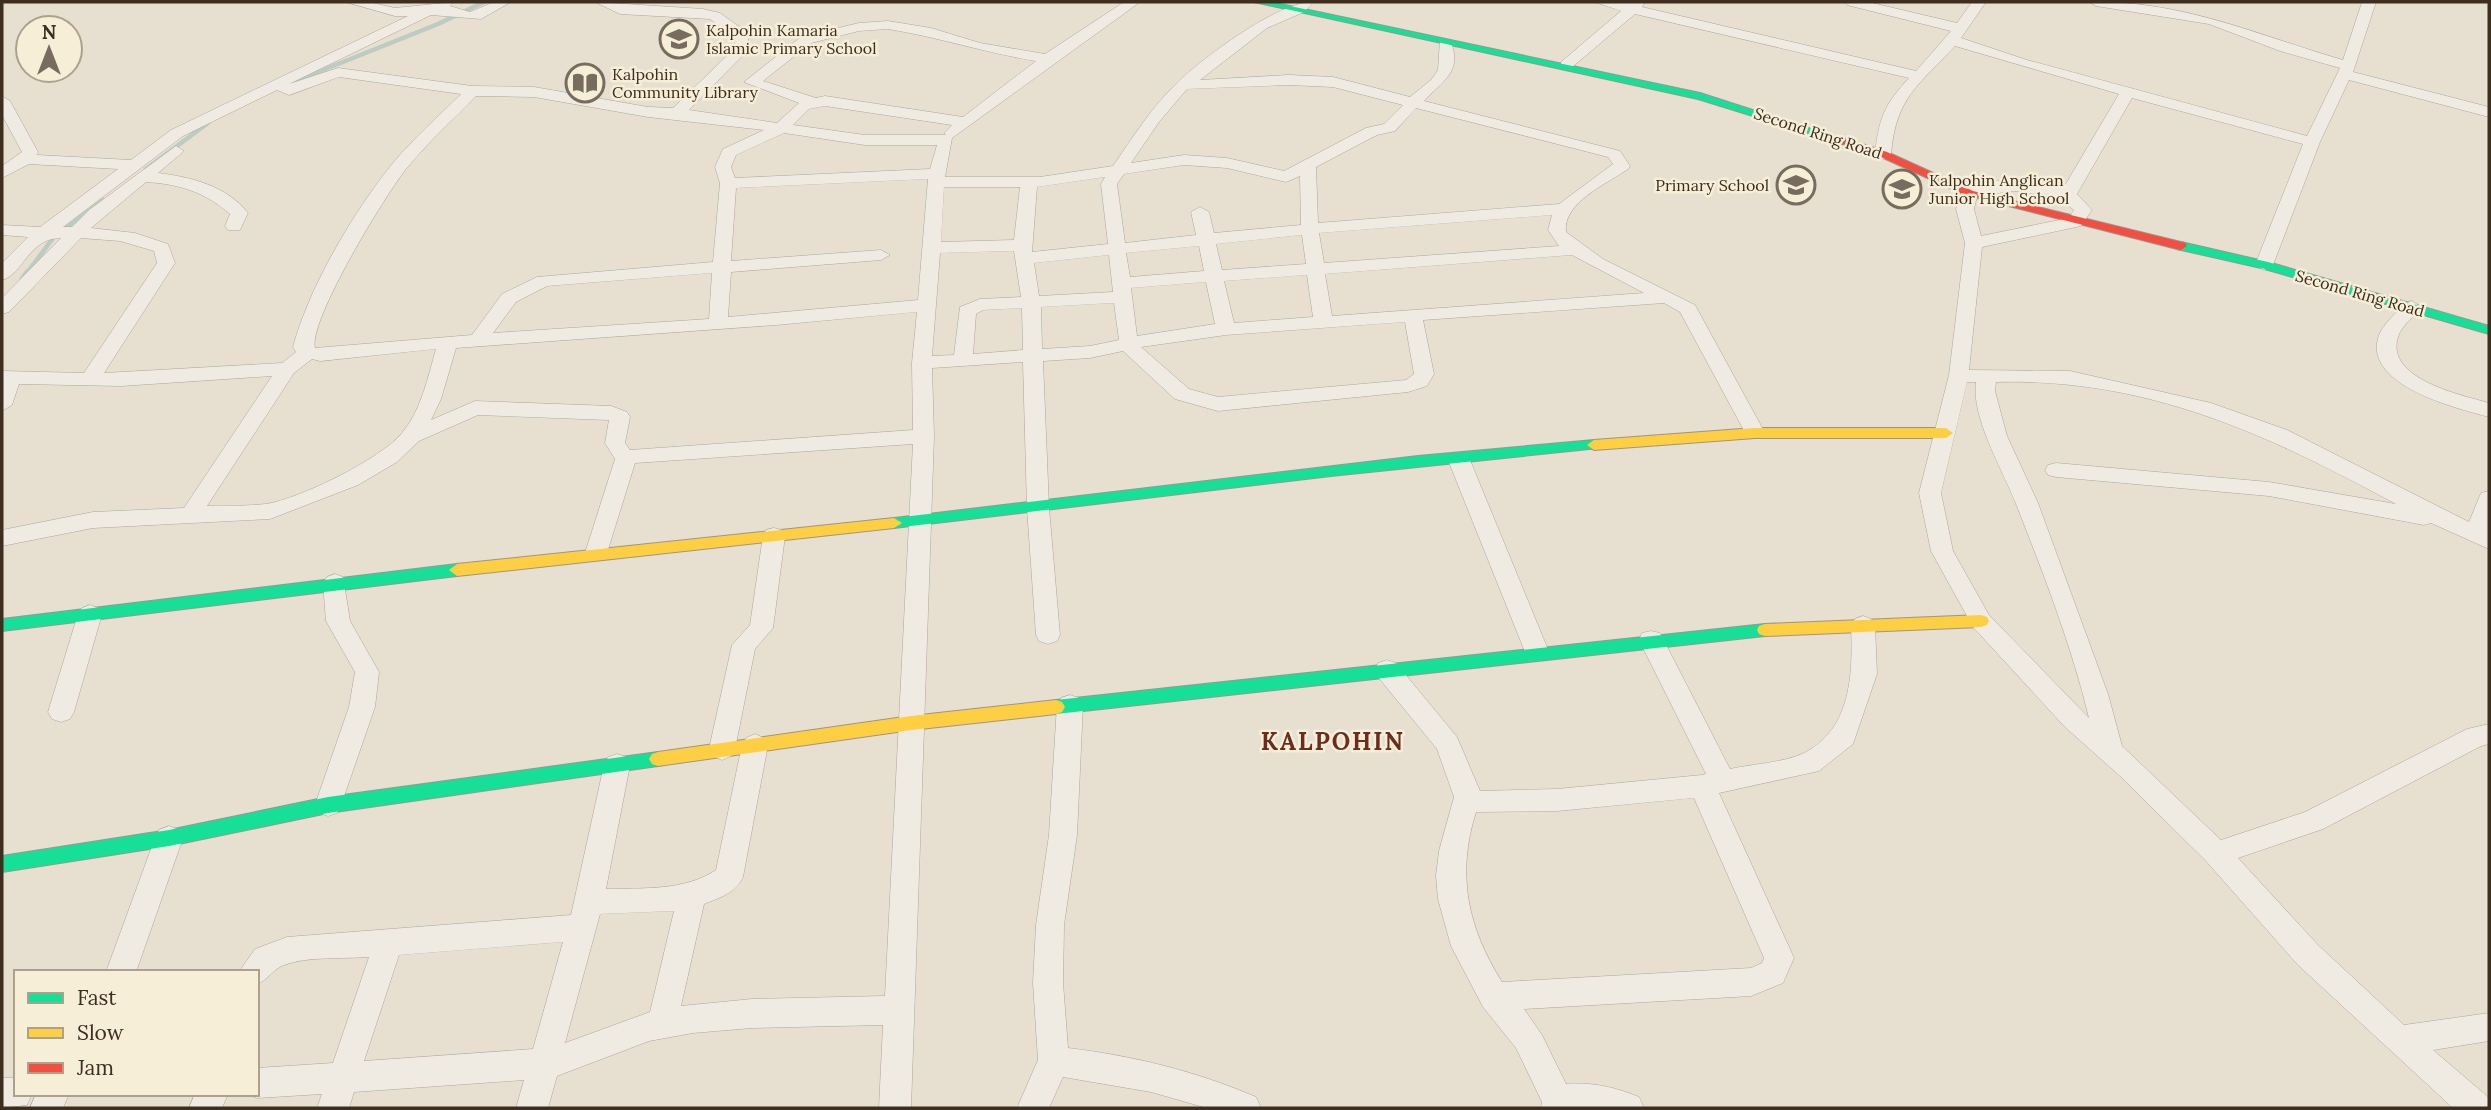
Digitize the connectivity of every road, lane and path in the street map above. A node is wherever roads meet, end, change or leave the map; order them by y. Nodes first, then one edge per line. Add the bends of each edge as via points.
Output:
1 (353, 2) edge
2 (504, 2) edge
3 (603, 2) edge
4 (1133, 2) edge
5 (1259, 2) edge
6 (1602, 2) edge
7 (1852, 2) edge
8 (1979, 2) edge
9 (2096, 2) edge
10 (2370, 2) edge
11 (1303, 5) edge
12 (1636, 5) edge
13 (450, 6) edge
14 (426, 12) junction
15 (1955, 34) junction
16 (1446, 43) junction
17 (760, 54) junction
18 (1048, 59) junction
19 (1566, 65) junction
20 (2346, 70) junction
21 (1919, 76) junction
22 (1182, 85) junction
23 (282, 86) junction
24 (472, 91) junction
25 (2128, 92) junction
26 (2, 101) edge
27 (811, 102) junction
28 (1416, 102) junction
29 (677, 113) junction
30 (2489, 113) edge
31 (963, 122) junction
32 (778, 130) junction
33 (946, 140) junction
34 (2312, 142) junction
35 (1883, 154) junction
36 (26, 159) junction
37 (1308, 166) junction
38 (138, 171) junction
39 (2, 173) edge
40 (1115, 173) junction
41 (937, 178) junction
42 (1029, 182) junction
43 (728, 183) junction
44 (1969, 193) junction
45 (2069, 194) junction
46 (1564, 209) junction
47 (1200, 212) dead end
48 (2074, 222) junction
49 (234, 226) dead end
50 (1310, 229) junction
51 (2, 230) edge
52 (58, 233) junction
53 (1205, 239) junction
54 (1974, 243) junction
55 (930, 247) junction
56 (1116, 250) junction
57 (1574, 250) junction
58 (1024, 251) junction
59 (881, 255) dead end
60 (2264, 265) junction
61 (1315, 267) junction
62 (723, 268) junction
63 (2, 275) edge
64 (1214, 275) junction
65 (1122, 290) junction
66 (1671, 298) junction
67 (1031, 302) junction
68 (927, 305) junction
69 (2412, 307) junction
70 (2, 308) edge
71 (1413, 315) junction
72 (1323, 322) junction
73 (718, 323) junction
74 (1226, 329) junction
75 (2489, 330) edge
76 (480, 338) junction
77 (449, 340) junction
78 (1129, 346) junction
79 (308, 352) junction
80 (1033, 356) junction
81 (963, 360) junction
82 (922, 363) junction
83 (287, 369) junction
84 (1959, 375) junction
85 (6, 378) edge
86 (1987, 378) junction
87 (90, 379) junction
88 (2, 405) edge
89 (2489, 410) edge
90 (1755, 433) junction
91 (1946, 433) junction
92 (412, 436) junction
93 (923, 436) junction
94 (626, 457) junction
95 (1459, 460) junction
96 (2056, 470) dead end
97 (2489, 498) edge
98 (1038, 508) junction
99 (192, 512) junction
100 (2437, 518) junction
101 (918, 522) junction
102 (774, 536) junction
103 (2, 538) edge
104 (2482, 538) edge
105 (596, 553) junction
106 (335, 583) junction
107 (90, 614) junction
108 (1980, 621) junction
109 (2, 625) edge
110 (1863, 625) junction
111 (1048, 635) dead end
112 (1651, 640) junction
113 (1536, 652) junction
114 (1388, 670) junction
115 (1070, 705) junction
116 (61, 712) dead end
117 (911, 723) junction
118 (2489, 734) edge
119 (755, 745) junction
120 (722, 749) junction
121 (2110, 751) junction
122 (617, 765) junction
123 (1712, 783) junction
124 (1467, 797) junction
125 (328, 805) junction
126 (169, 838) junction
127 (2216, 853) junction
128 (2, 864) edge
129 (692, 894) junction
130 (584, 915) junction
131 (388, 943) junction
132 (122, 970) edge
133 (256, 970) edge
134 (1494, 997) junction
135 (899, 1010) junction
136 (662, 1024) junction
137 (2489, 1027) edge
138 (2399, 1041) junction
139 (1054, 1060) junction
140 (543, 1064) junction
141 (344, 1077) junction
142 (259, 1083) edge
143 (1558, 1105) edge
144 (333, 1108) edge
145 (532, 1108) edge
146 (895, 1108) edge
147 (1033, 1108) edge
148 (1245, 1108) edge
149 (1628, 1108) edge
150 (2477, 1108) edge

1 - 14 street via 375,9
2 - 13 street via 481,15 469,16
3 - 17 street via 620,10 715,16
4 - 18 street
5 - 11 street, Second Ring Road
6 - 12 street
7 - 15 street
8 - 15 street
9 - 20 street via 2211,20
10 - 20 street
11 - 16 street, Second Ring Road
11 - 22 street via 1262,24
12 - 19 street
12 - 21 street
13 - 14 street
14 - 23 street
15 - 21 street
15 - 25 street via 2022,63
16 - 19 street, Second Ring Road
16 - 28 street via 1445,70
17 - 18 street via 859,27 888,25
17 - 27 street via 754,85
17 - 29 street
18 - 31 street
19 - 35 street, Second Ring Road via 1700,96
20 - 30 street
20 - 34 street
21 - 35 street via 1895,102 1886,124
22 - 28 street via 1318,80
22 - 40 street
23 - 24 street via 338,72
23 - 38 street
24 - 29 street via 534,92
24 - 79 street via 391,176 314,311 304,335
25 - 34 street
25 - 45 street
26 - 36 street via 30,152
27 - 31 street
27 - 32 street
28 - 37 street via 1389,128 1372,131
28 - 46 street via 1582,144 1620,159 1622,166
29 - 32 street
31 - 33 street
32 - 33 street via 881,142
32 - 43 street via 729,152 723,167
33 - 41 street
34 - 60 street
35 - 44 street, Second Ring Road
36 - 38 street
36 - 39 street
37 - 40 street via 1286,177 1227,163 1184,160 1149,163
37 - 50 street
38 - 49 street via 204,186 239,213
38 - 52 street
38 - 52 street
40 - 42 street
40 - 56 street via 1109,197
41 - 42 street
41 - 43 street
41 - 55 street
42 - 58 street
43 - 62 street
44 - 45 street via 2007,184
44 - 48 street, Second Ring Road
44 - 54 street via 1965,209
45 - 48 street via 2083,210
46 - 50 street
46 - 57 street via 1556,226
47 - 53 street
48 - 54 street
48 - 60 street, Second Ring Road
50 - 53 street
50 - 61 street
51 - 52 street
52 - 63 street via 17,255
52 - 70 street
52 - 87 street via 148,241 162,248 166,263
53 - 56 street
53 - 64 street
54 - 84 street
55 - 58 street
55 - 68 street
56 - 58 street
56 - 65 street
57 - 61 street
57 - 66 street
58 - 67 street
59 - 62 street
60 - 69 street, Second Ring Road
61 - 64 street
61 - 72 street
62 - 73 street
62 - 76 street via 543,281 509,298
64 - 65 street
64 - 74 street
65 - 67 street
65 - 78 street
66 - 71 street
66 - 90 street via 1688,309
67 - 80 street
67 - 81 street via 980,305 967,311
68 - 73 street
68 - 82 street
69 - 75 street, Second Ring Road
69 - 89 street via 2388,336 2390,364 2416,385
71 - 72 street
71 - 78 street via 1424,374 1420,382 1408,386 1217,404 1182,394
72 - 74 street
73 - 76 street
74 - 78 street via 1169,335
76 - 77 street
77 - 79 street via 320,355
77 - 92 street via 431,399
78 - 80 street
79 - 83 street
80 - 81 street
80 - 98 street
81 - 82 street
82 - 93 street
83 - 87 street
83 - 99 street
84 - 86 street
84 - 91 street
85 - 87 street
85 - 88 street
86 - 100 street via 2014,374 2069,377 2201,407 2279,435
86 - 121 street via 1985,391 1997,436 2027,503 2096,694
90 - 91 street
90 - 95 street
91 - 108 street via 1930,492 1942,551
92 - 94 street via 475,408 611,413 621,417 615,443
92 - 99 street via 390,457 351,480 270,511
93 - 94 street
93 - 101 street
94 - 105 street
95 - 98 street via 1248,479
95 - 113 street
96 - 100 street via 2269,489
97 - 104 street
98 - 101 street
98 - 111 street
99 - 103 street via 93,520
100 - 104 street
101 - 102 street
101 - 117 street
102 - 105 street
102 - 120 street via 761,628 744,645
105 - 106 street
106 - 107 street
106 - 125 street via 338,621 367,673 362,707
107 - 109 street
107 - 116 street
108 - 110 street
108 - 121 street via 2074,720
110 - 112 street
110 - 123 street via 1865,674 1844,737 1810,763
112 - 113 street
112 - 123 street
113 - 114 street
114 - 115 street
114 - 124 street via 1448,744
115 - 117 street
115 - 139 street via 1063,835 1050,925 1048,983
117 - 119 street
117 - 135 street
118 - 127 street via 2476,736 2313,821
119 - 120 street
119 - 129 street via 729,877 716,889
120 - 122 street
121 - 127 street
122 - 125 street
122 - 130 street
123 - 124 street via 1557,800 1488,802
123 - 134 street via 1779,958 1773,973 1751,982
124 - 134 street via 1455,829 1448,884 1465,943
125 - 126 street
126 - 128 street
126 - 132 street
127 - 138 street via 2308,955
129 - 130 street
129 - 136 street
130 - 131 street
130 - 140 street
131 - 133 street via 287,950 265,959
131 - 141 street
134 - 143 street via 1522,1030
135 - 136 street via 736,1014
135 - 146 street
136 - 140 street
137 - 138 street
138 - 150 street
139 - 147 street
139 - 148 street via 1161,1077
140 - 141 street
140 - 145 street
141 - 142 street
141 - 144 street
143 - 149 street via 1591,1098

